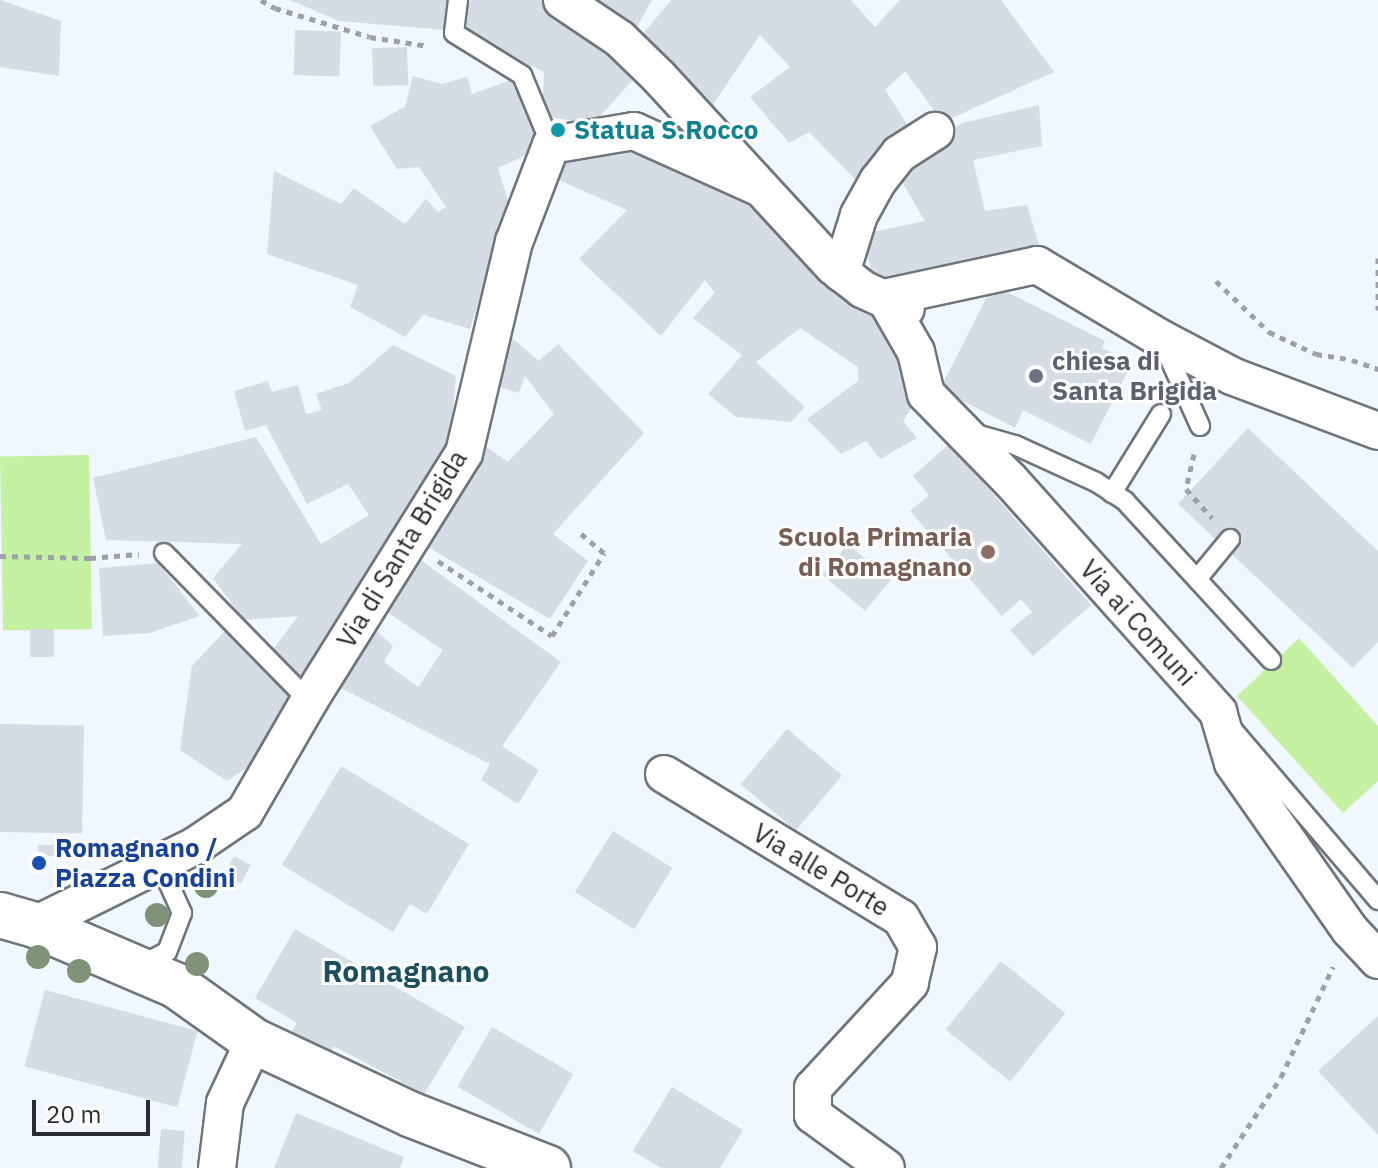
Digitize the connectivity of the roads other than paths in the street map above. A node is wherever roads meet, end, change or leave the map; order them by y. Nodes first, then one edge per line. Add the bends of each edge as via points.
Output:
1 (458, 0) edge
2 (562, 0) edge
3 (935, 131) dead end
4 (551, 145) junction
5 (758, 187) junction
6 (841, 273) junction
7 (885, 298) junction
8 (920, 316) dead end
9 (1160, 338) junction
10 (1161, 414) dead end
11 (1200, 426) road end
12 (962, 430) junction
13 (1378, 431) edge
14 (1112, 493) junction
15 (1230, 539) road end
16 (164, 553) road end
17 (1197, 579) junction
18 (1271, 660) dead end
19 (309, 701) junction
20 (1218, 712) junction
21 (664, 774) dead end
22 (160, 864) junction
23 (1378, 900) edge
24 (18, 920) edge
25 (1378, 960) edge
26 (134, 968) junction
27 (254, 1041) junction
28 (217, 1168) edge
29 (548, 1168) edge
30 (886, 1168) edge

1 - 4 lane via 454,33 522,75
2 - 5 street via 620,39
3 - 6 street via 899,154 878,181 859,215
4 - 5 street via 634,131
4 - 19 street, Via di Santa Brigida via 514,242 464,453
5 - 6 street
6 - 7 street
7 - 8 street
7 - 9 street via 1037,265
7 - 12 street, Via ai Comuni via 916,352 926,394
9 - 11 lane
9 - 13 street via 1232,376
10 - 14 lane
12 - 14 lane via 1015,445
12 - 20 street, Via ai Comuni
14 - 17 lane
15 - 17 lane
16 - 19 lane
17 - 18 lane
19 - 22 street, Via di Santa Brigida via 245,812
20 - 23 lane
20 - 25 street, Via ai Comuni via 1233,763 1350,930
21 - 30 street, Via alle Porte via 901,918 918,947 910,983 813,1088 813,1115
22 - 24 street, Via di Santa Brigida
22 - 26 lane via 182,913 167,952
24 - 26 street
26 - 27 street via 177,986
27 - 28 street via 225,1103
27 - 29 street via 412,1115

